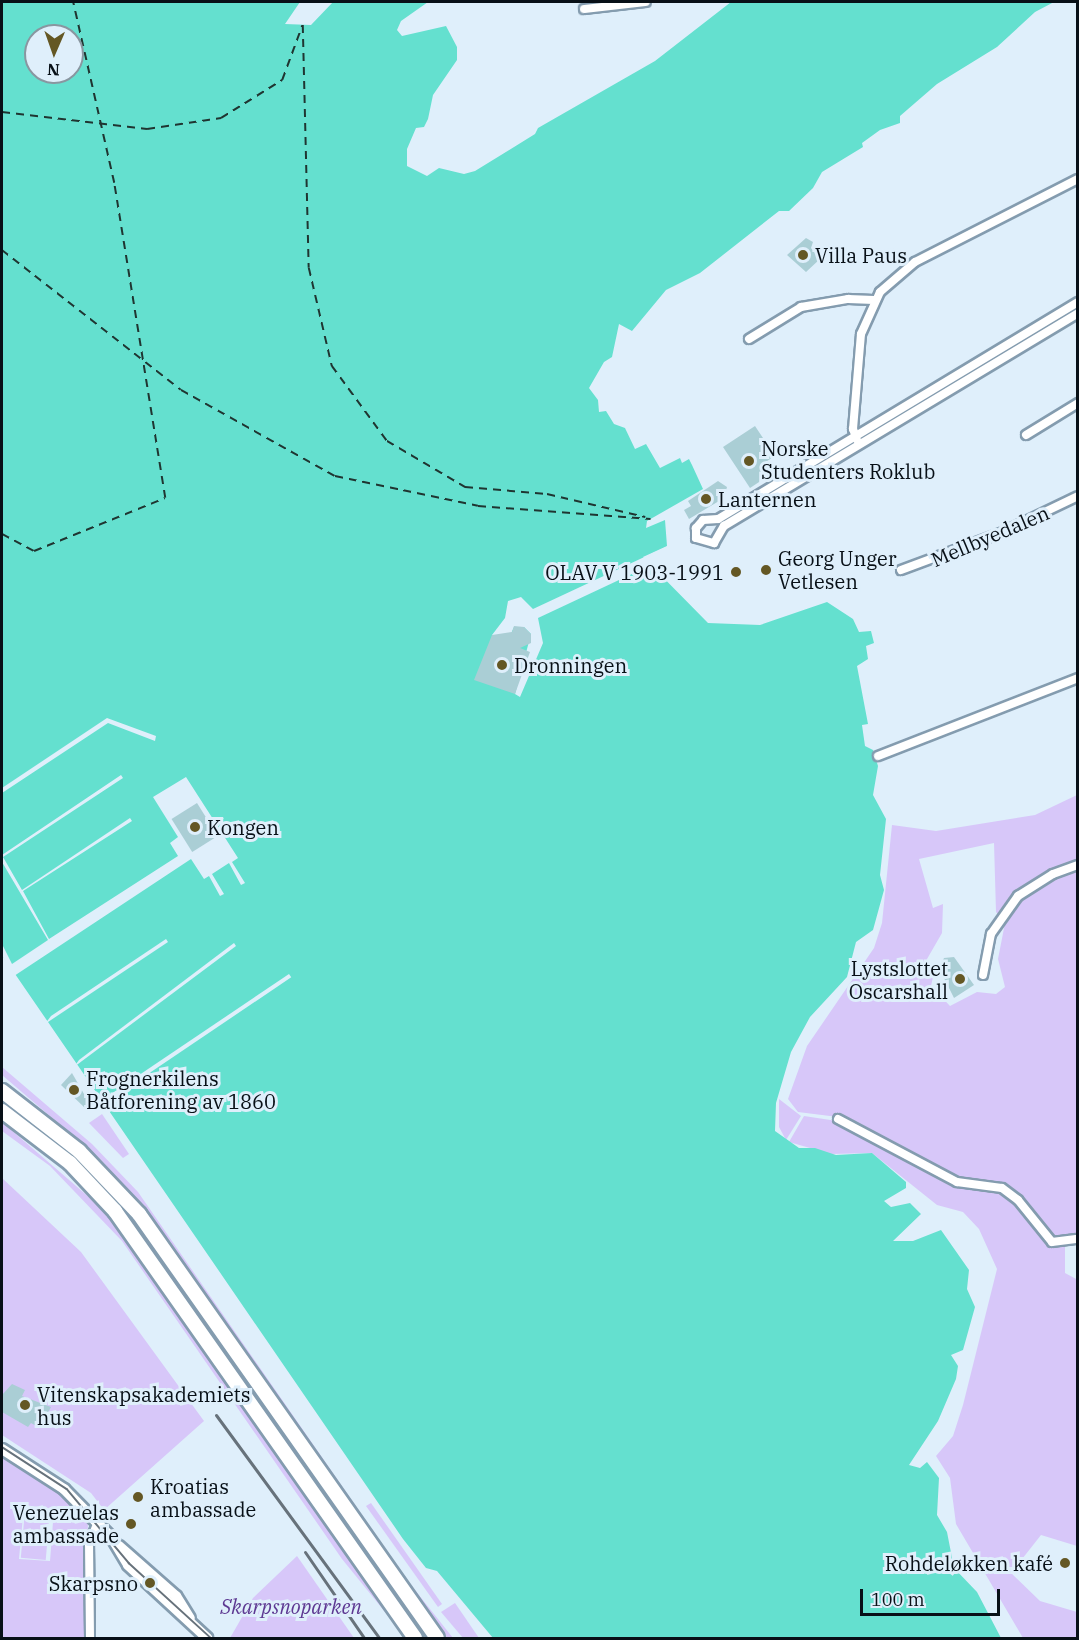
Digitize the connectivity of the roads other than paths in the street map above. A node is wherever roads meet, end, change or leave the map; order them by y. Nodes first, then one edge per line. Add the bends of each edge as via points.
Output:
1 (646, 2) edge
2 (585, 9) dead end
3 (1077, 179) edge
4 (874, 300) junction
5 (1077, 302) edge
6 (1063, 310) junction
7 (1077, 314) edge
8 (1068, 319) junction
9 (749, 339) dead end
10 (1013, 340) junction
11 (1018, 349) junction
12 (961, 372) junction
13 (967, 380) junction
14 (1077, 403) edge
15 (905, 406) junction
16 (910, 415) junction
17 (1026, 435) dead end
18 (855, 437) junction
19 (860, 445) junction
20 (792, 474) junction
21 (797, 483) junction
22 (1077, 496) edge
23 (901, 570) dead end
24 (1077, 678) edge
25 (878, 756) dead end
26 (1077, 865) edge
27 (983, 975) dead end
28 (2, 1083) edge
29 (7, 1095) edge
30 (2, 1111) edge
31 (838, 1119) dead end
32 (1077, 1239) edge
33 (2, 1449) edge
34 (97, 1524) junction
35 (90, 1638) edge
36 (207, 1638) edge
37 (415, 1638) edge
38 (437, 1638) edge

1 - 2 street
3 - 4 street via 915,262
4 - 9 street via 848,299 801,307
4 - 18 street via 861,334
5 - 6 street
6 - 8 street
6 - 10 street
7 - 8 street
8 - 11 street
10 - 11 street
10 - 12 street
11 - 13 street
12 - 13 street
12 - 15 street
13 - 16 street
14 - 17 street
15 - 16 street
15 - 18 street
16 - 19 street
18 - 19 street
18 - 20 street
19 - 21 street
20 - 21 street
20 - 21 street via 718,519 703,520 696,528 696,538 714,543 724,526
22 - 23 street, Mellbyedalen via 1025,523
24 - 25 street
26 - 27 street via 1053,874 1018,896 991,934
28 - 29 highway
29 - 38 highway via 79,1151 139,1214
30 - 37 highway via 70,1163 115,1211
31 - 32 street via 957,1182 1002,1188 1018,1200 1052,1242
33 - 34 street via 55,1482
34 - 35 street via 89,1544
34 - 36 street via 176,1596 194,1626

